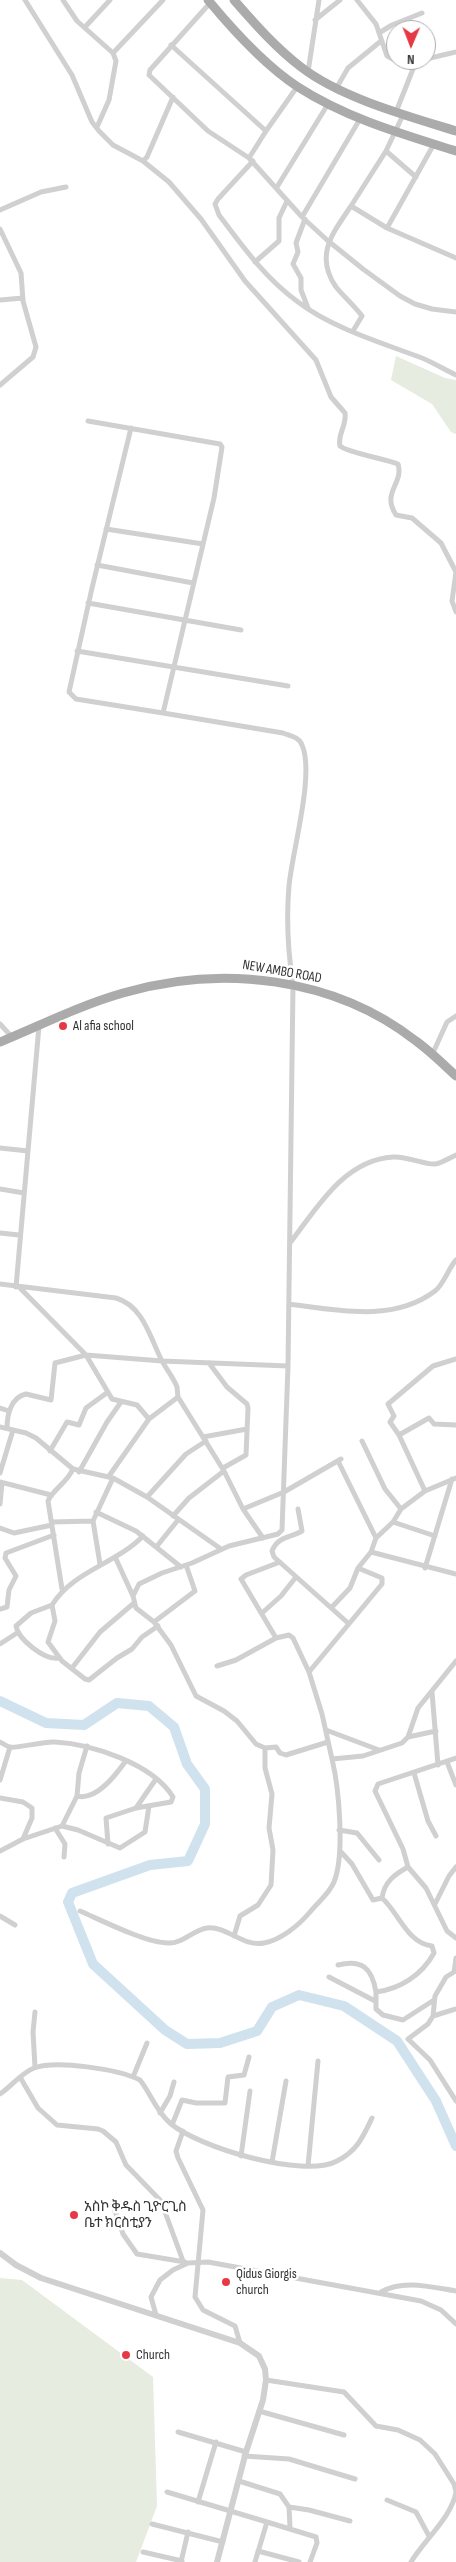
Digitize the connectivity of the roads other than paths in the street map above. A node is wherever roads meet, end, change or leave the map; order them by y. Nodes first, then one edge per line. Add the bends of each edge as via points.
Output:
1 (25, 0) edge
2 (63, 0) edge
3 (110, 0) edge
4 (163, 0) edge
5 (234, 0) edge
6 (318, 0) edge
7 (340, 0) edge
8 (357, 0) edge
9 (209, 1) edge
10 (422, 13) dead end
11 (315, 20) junction
12 (85, 27) junction
13 (379, 34) junction
14 (381, 42) junction
15 (171, 45) junction
16 (113, 52) junction
17 (456, 52) edge
18 (386, 54) edge
19 (436, 57) edge
20 (413, 70) edge
21 (308, 72) junction
22 (297, 87) junction
23 (337, 87) junction
24 (172, 97) junction
25 (328, 104) junction
26 (400, 113) junction
27 (360, 119) junction
28 (96, 127) junction
29 (266, 131) junction
30 (396, 131) junction
31 (456, 131) edge
32 (434, 144) junction
33 (386, 151) junction
34 (456, 151) edge
35 (251, 159) junction
36 (143, 161) junction
37 (416, 177) junction
38 (66, 187) dead end
39 (277, 187) junction
40 (287, 201) junction
41 (351, 206) junction
42 (0, 210) edge
43 (304, 218) junction
44 (387, 228) junction
45 (0, 229) edge
46 (328, 242) junction
47 (456, 258) edge
48 (255, 262) junction
49 (22, 298) junction
50 (0, 300) edge
51 (308, 308) junction
52 (456, 312) edge
53 (353, 331) junction
54 (456, 375) edge
55 (0, 385) edge
56 (88, 421) dead end
57 (131, 428) junction
58 (106, 529) junction
59 (202, 544) junction
60 (97, 565) junction
61 (193, 583) junction
62 (88, 603) junction
63 (456, 612) edge
64 (184, 619) junction
65 (240, 630) dead end
66 (77, 651) junction
67 (173, 667) junction
68 (288, 686) dead end
69 (163, 712) junction
70 (293, 986) junction
71 (456, 1016) edge
72 (0, 1024) edge
73 (39, 1026) junction
74 (12, 1037) junction
75 (0, 1042) edge
76 (432, 1055) junction
77 (456, 1076) edge
78 (0, 1148) edge
79 (28, 1151) junction
80 (456, 1155) edge
81 (0, 1189) edge
82 (24, 1193) junction
83 (0, 1233) edge
84 (19, 1235) junction
85 (290, 1243) junction
86 (456, 1260) edge
87 (0, 1284) edge
88 (18, 1287) junction
89 (289, 1304) junction
90 (86, 1355) junction
91 (456, 1359) edge
92 (162, 1361) junction
93 (209, 1363) junction
94 (288, 1366) junction
95 (108, 1392) junction
96 (178, 1397) junction
97 (121, 1402) junction
98 (0, 1408) edge
99 (9, 1412) junction
100 (149, 1419) junction
101 (456, 1425) edge
102 (0, 1428) edge
103 (10, 1429) junction
104 (247, 1429) junction
105 (399, 1434) junction
106 (204, 1439) junction
107 (362, 1441) dead end
108 (50, 1451) junction
109 (223, 1470) junction
110 (76, 1471) junction
111 (0, 1473) edge
112 (111, 1477) junction
113 (454, 1478) edge
114 (1, 1482) edge
115 (425, 1491) junction
116 (284, 1492) junction
117 (51, 1495) junction
118 (147, 1497) junction
119 (0, 1504) edge
120 (243, 1509) junction
121 (298, 1509) dead end
122 (401, 1509) junction
123 (96, 1512) junction
124 (176, 1518) junction
125 (94, 1521) junction
126 (392, 1522) junction
127 (52, 1524) junction
128 (0, 1528) edge
129 (54, 1535) junction
130 (143, 1536) junction
131 (435, 1536) junction
132 (263, 1538) junction
133 (376, 1538) junction
134 (157, 1546) junction
135 (221, 1549) junction
136 (371, 1552) junction
137 (2, 1555) edge
138 (116, 1559) junction
139 (280, 1562) junction
140 (100, 1564) junction
141 (183, 1566) junction
142 (358, 1568) junction
143 (425, 1568) junction
144 (456, 1574) edge
145 (296, 1577) junction
146 (62, 1589) junction
147 (133, 1596) junction
148 (134, 1603) junction
149 (52, 1605) junction
150 (332, 1607) junction
151 (0, 1609) edge
152 (262, 1613) junction
153 (156, 1624) junction
154 (348, 1624) junction
155 (17, 1633) junction
156 (276, 1638) junction
157 (0, 1644) edge
158 (59, 1658) junction
159 (456, 1661) edge
160 (217, 1666) dead end
161 (72, 1668) junction
162 (309, 1672) junction
163 (432, 1692) junction
164 (326, 1730) junction
165 (436, 1731) junction
166 (408, 1737) junction
167 (0, 1742) edge
168 (328, 1742) junction
169 (87, 1746) junction
170 (10, 1747) junction
171 (265, 1748) junction
172 (380, 1750) junction
173 (456, 1758) edge
174 (332, 1759) junction
175 (125, 1762) junction
176 (447, 1762) junction
177 (438, 1765) junction
178 (414, 1773) junction
179 (156, 1779) junction
180 (0, 1780) edge
181 (456, 1785) edge
182 (77, 1796) junction
183 (0, 1798) edge
184 (149, 1806) junction
185 (136, 1808) junction
186 (62, 1826) junction
187 (55, 1828) junction
188 (339, 1830) junction
189 (436, 1836) dead end
190 (22, 1839) junction
191 (108, 1844) junction
192 (0, 1851) edge
193 (341, 1852) junction
194 (64, 1857) dead end
195 (379, 1860) dead end
196 (408, 1867) junction
197 (456, 1867) edge
198 (382, 1898) junction
199 (435, 1904) junction
200 (80, 1911) dead end
201 (0, 1916) edge
202 (15, 1925) dead end
203 (234, 1936) junction
204 (456, 1938) edge
205 (456, 1958) edge
206 (338, 1965) dead end
207 (329, 1977) dead end
208 (376, 1992) junction
209 (434, 2000) junction
210 (375, 2001) junction
211 (456, 2009) edge
212 (35, 2012) dead end
213 (433, 2016) junction
214 (146, 2043) dead end
215 (249, 2056) dead end
216 (318, 2061) dead end
217 (35, 2067) junction
218 (20, 2077) junction
219 (133, 2077) junction
220 (286, 2081) dead end
221 (174, 2082) dead end
222 (456, 2089) edge
223 (250, 2091) dead end
224 (449, 2093) junction
225 (0, 2094) edge
226 (456, 2101) edge
227 (160, 2114) junction
228 (372, 2118) dead end
229 (172, 2125) junction
230 (183, 2131) junction
231 (241, 2156) junction
232 (272, 2162) junction
233 (308, 2166) junction
234 (115, 2211) dead end
235 (0, 2253) edge
236 (186, 2262) junction
237 (199, 2262) junction
238 (456, 2291) edge
239 (380, 2292) junction
240 (156, 2315) junction
241 (456, 2324) edge
242 (240, 2343) junction
243 (266, 2380) junction
244 (259, 2411) junction
245 (178, 2432) dead end
246 (344, 2435) dead end
247 (216, 2442) junction
248 (245, 2454) junction
249 (355, 2479) dead end
250 (239, 2481) junction
251 (167, 2492) dead end
252 (456, 2492) edge
253 (387, 2500) dead end
254 (198, 2502) junction
255 (289, 2507) junction
256 (231, 2513) junction
257 (350, 2521) dead end
258 (267, 2522) junction
259 (152, 2524) dead end
260 (290, 2527) junction
261 (188, 2532) junction
262 (429, 2536) junction
263 (223, 2542) junction
264 (258, 2551) junction
265 (144, 2552) dead end
266 (182, 2562) edge
267 (217, 2562) edge
268 (255, 2562) edge
269 (299, 2562) edge
270 (310, 2562) edge
271 (411, 2562) edge

1 - 28 street via 68,68
2 - 12 street via 76,21
3 - 12 street
4 - 16 street
5 - 21 main road via 272,43
6 - 11 street
7 - 11 street
8 - 13 street via 376,24
9 - 15 street
9 - 22 main road via 276,71
10 - 13 street
11 - 21 street
12 - 16 street
13 - 14 street
14 - 18 street
14 - 23 street via 348,68
15 - 24 street via 149,72
15 - 29 street
16 - 28 street via 116,65 108,100
17 - 19 street
20 - 26 street
21 - 23 main road
22 - 25 main road
22 - 29 street
23 - 26 main road
24 - 35 street via 218,139
24 - 36 street
25 - 27 main road
25 - 39 street
26 - 30 street
26 - 31 main road
27 - 30 main road
27 - 43 street
28 - 36 street via 114,145
29 - 35 street
30 - 32 main road
30 - 33 street
32 - 34 main road
32 - 37 street
33 - 37 street
33 - 41 street
35 - 39 street
35 - 48 street via 215,204 219,215
36 - 63 street via 175,189 201,219 245,281 316,360 331,397 345,413 338,437 340,446 398,464 400,473 390,493 392,508 396,514 412,518 441,543 456,572 452,601
37 - 44 street
38 - 42 street via 41,192
39 - 40 street
40 - 43 street
40 - 48 street via 279,218 279,241
41 - 44 street
41 - 46 street
43 - 46 street
43 - 51 street via 293,264 301,278 301,290
44 - 47 street
45 - 49 street via 20,274
46 - 52 street via 400,296 432,309
46 - 53 street via 326,261 334,284 362,316
48 - 51 street via 273,281
49 - 50 street
49 - 55 street via 36,351
51 - 53 street
53 - 54 street via 425,359
56 - 57 street
57 - 58 street
57 - 59 street via 220,444 222,447
58 - 59 street
58 - 60 street
59 - 61 street
60 - 61 street
60 - 62 street
61 - 64 street
62 - 64 street
62 - 66 street
64 - 65 street
64 - 67 street
66 - 67 street
66 - 69 street via 70,695 76,699
67 - 68 street
67 - 69 street
69 - 70 street via 283,733 296,737 302,745 304,782 289,885 287,923
70 - 73 main road, NEW AMBO ROAD via 240,977 167,982 122,993
70 - 76 main road, NEW AMBO ROAD via 326,994 383,1019
70 - 85 street
71 - 76 street via 448,1022
72 - 74 street
73 - 74 main road, NEW AMBO ROAD
73 - 79 street
74 - 75 main road, NEW AMBO ROAD
76 - 77 main road, NEW AMBO ROAD
78 - 79 street
79 - 82 street
80 - 85 street via 432,1164 406,1157 370,1162 346,1175
81 - 82 street
82 - 84 street
83 - 84 street
84 - 88 street
85 - 89 street
86 - 89 street via 436,1290 418,1302 400,1308 380,1312 348,1311
87 - 88 street
88 - 90 street
88 - 92 street via 124,1300 138,1312
89 - 94 street
90 - 92 street
90 - 95 street
90 - 99 street via 56,1363 51,1400 22,1394
91 - 105 street via 433,1366 388,1403 394,1416 390,1422
92 - 93 street
92 - 96 street via 177,1387
93 - 94 street
93 - 104 street via 227,1387 247,1404
94 - 116 street
95 - 97 street via 112,1399
95 - 108 street via 86,1408 79,1424 67,1422
96 - 100 street
96 - 106 street
97 - 100 street via 137,1406
97 - 110 street
98 - 99 street
99 - 103 street
100 - 112 street
101 - 105 street via 434,1424 429,1418
102 - 103 street
103 - 108 street via 36,1438
103 - 111 street
104 - 106 street
104 - 109 street via 246,1455
105 - 115 street
106 - 109 street
106 - 118 street
107 - 122 street via 386,1489
108 - 110 street
109 - 120 street
109 - 124 street via 189,1498
110 - 112 street
110 - 117 street
112 - 118 street
112 - 123 street
113 - 115 street
113 - 131 street
114 - 117 street
114 - 119 street
115 - 122 street
116 - 120 street
116 - 132 street via 282,1530
116 - 133 street via 340,1460
117 - 127 street via 48,1501
118 - 124 street
120 - 132 street
121 - 139 street via 302,1531 275,1544 272,1552
122 - 126 street
123 - 125 street
123 - 130 street
124 - 134 street
124 - 135 street
125 - 127 street
125 - 140 street
126 - 131 street
126 - 133 street
127 - 128 street via 14,1533
127 - 129 street
129 - 137 street
129 - 146 street
130 - 134 street
130 - 138 street
131 - 143 street
132 - 135 street
133 - 136 street
134 - 141 street
135 - 141 street
136 - 142 street
136 - 143 street
137 - 151 street via 16,1576 6,1607
138 - 140 street
138 - 147 street
139 - 145 street
139 - 152 street via 241,1579
140 - 146 street
141 - 147 street via 139,1584
141 - 153 street via 196,1591
142 - 150 street via 350,1588
142 - 154 street via 383,1581
143 - 144 street
145 - 150 street
145 - 152 street via 282,1596
146 - 149 street
147 - 148 street
148 - 153 street via 141,1614
148 - 161 street via 100,1632
149 - 155 street via 25,1617 16,1626
149 - 158 street via 55,1621 48,1642
150 - 154 street
152 - 156 street
153 - 161 street via 132,1649 92,1679 85,1679
153 - 171 street via 185,1670 196,1696 224,1711 256,1744
154 - 162 street
155 - 157 street
155 - 158 street via 50,1658
156 - 160 street via 236,1660
156 - 162 street via 289,1635 293,1638
158 - 161 street
159 - 163 street
162 - 164 street
163 - 165 street
163 - 166 street via 418,1708
164 - 168 street
164 - 172 street
165 - 166 street
165 - 177 street
166 - 172 street via 402,1743
167 - 170 street
168 - 171 street via 286,1754 280,1753 276,1747
168 - 174 street
169 - 170 street via 44,1742
169 - 175 street
169 - 182 street via 79,1773
170 - 180 street
171 - 203 street via 264,1768 272,1794 269,1828 273,1850 271,1885 258,1905 240,1916
172 - 174 street via 363,1756
173 - 176 street
174 - 188 street via 337,1779
175 - 179 street
175 - 182 street via 98,1792 88,1797
176 - 177 street
176 - 181 street
177 - 178 street
178 - 189 street via 426,1815
178 - 196 street via 378,1784 375,1791 403,1849
179 - 184 street via 167,1788 173,1799
179 - 185 street
182 - 186 street
183 - 190 street via 23,1802 32,1808 32,1818
184 - 185 street
184 - 191 street via 143,1835 120,1848
185 - 191 street via 106,1818
186 - 187 street
186 - 191 street
187 - 190 street
187 - 194 street via 65,1844
188 - 193 street
188 - 195 street via 358,1833
190 - 192 street
193 - 198 street via 373,1900
193 - 203 street via 333,1883 289,1932 265,1943 243,1941
196 - 198 street via 386,1884
196 - 199 street
197 - 199 street
198 - 208 street via 415,1941 432,1946 434,1953 418,1973 397,1988
199 - 204 street via 447,1931
200 - 203 street via 169,1944 206,1928 219,1929
201 - 202 street
205 - 209 street via 454,1972 446,1976
206 - 208 street via 355,1962 362,1965 371,1974
207 - 210 street
208 - 210 street
209 - 210 street via 403,2020 383,2015 376,2009
209 - 213 street
211 - 213 street
212 - 217 street
213 - 224 street via 425,2028 408,2040 430,2060
214 - 219 street
215 - 229 street via 244,2075 228,2077 225,2103 182,2100
216 - 233 street
217 - 218 street
217 - 219 street via 100,2067
218 - 225 street
218 - 236 street via 38,2108 57,2125 98,2129 116,2142 126,2165 161,2201
219 - 227 street via 142,2082
220 - 232 street
221 - 227 street
222 - 224 street
223 - 231 street
224 - 226 street
227 - 229 street
228 - 233 street via 358,2147 329,2165
229 - 230 street
230 - 231 street
230 - 237 street via 176,2151 203,2210
231 - 232 street
232 - 233 street
234 - 236 street via 123,2234 137,2254
235 - 240 street via 16,2266 41,2278
236 - 237 street
236 - 240 street via 155,2286 151,2297
237 - 239 street via 224,2263
237 - 242 street via 194,2292 198,2302 207,2313 235,2326
238 - 239 street via 406,2284
239 - 241 street via 431,2305
240 - 242 street
242 - 243 street via 259,2356
243 - 244 street
243 - 252 street via 344,2392 376,2426 398,2430 420,2440 434,2454
244 - 246 street
244 - 248 street
245 - 247 street
247 - 248 street
247 - 254 street
248 - 249 street via 289,2459
248 - 250 street
250 - 255 street via 276,2491
250 - 256 street
251 - 254 street
252 - 262 street via 446,2515
253 - 262 street via 416,2512
254 - 256 street
255 - 257 street
255 - 260 street
256 - 258 street
256 - 263 street
258 - 260 street
258 - 264 street
259 - 261 street
260 - 270 street via 316,2537
261 - 263 street
261 - 266 street
262 - 271 street
263 - 267 street
264 - 268 street
264 - 269 street
265 - 266 street

